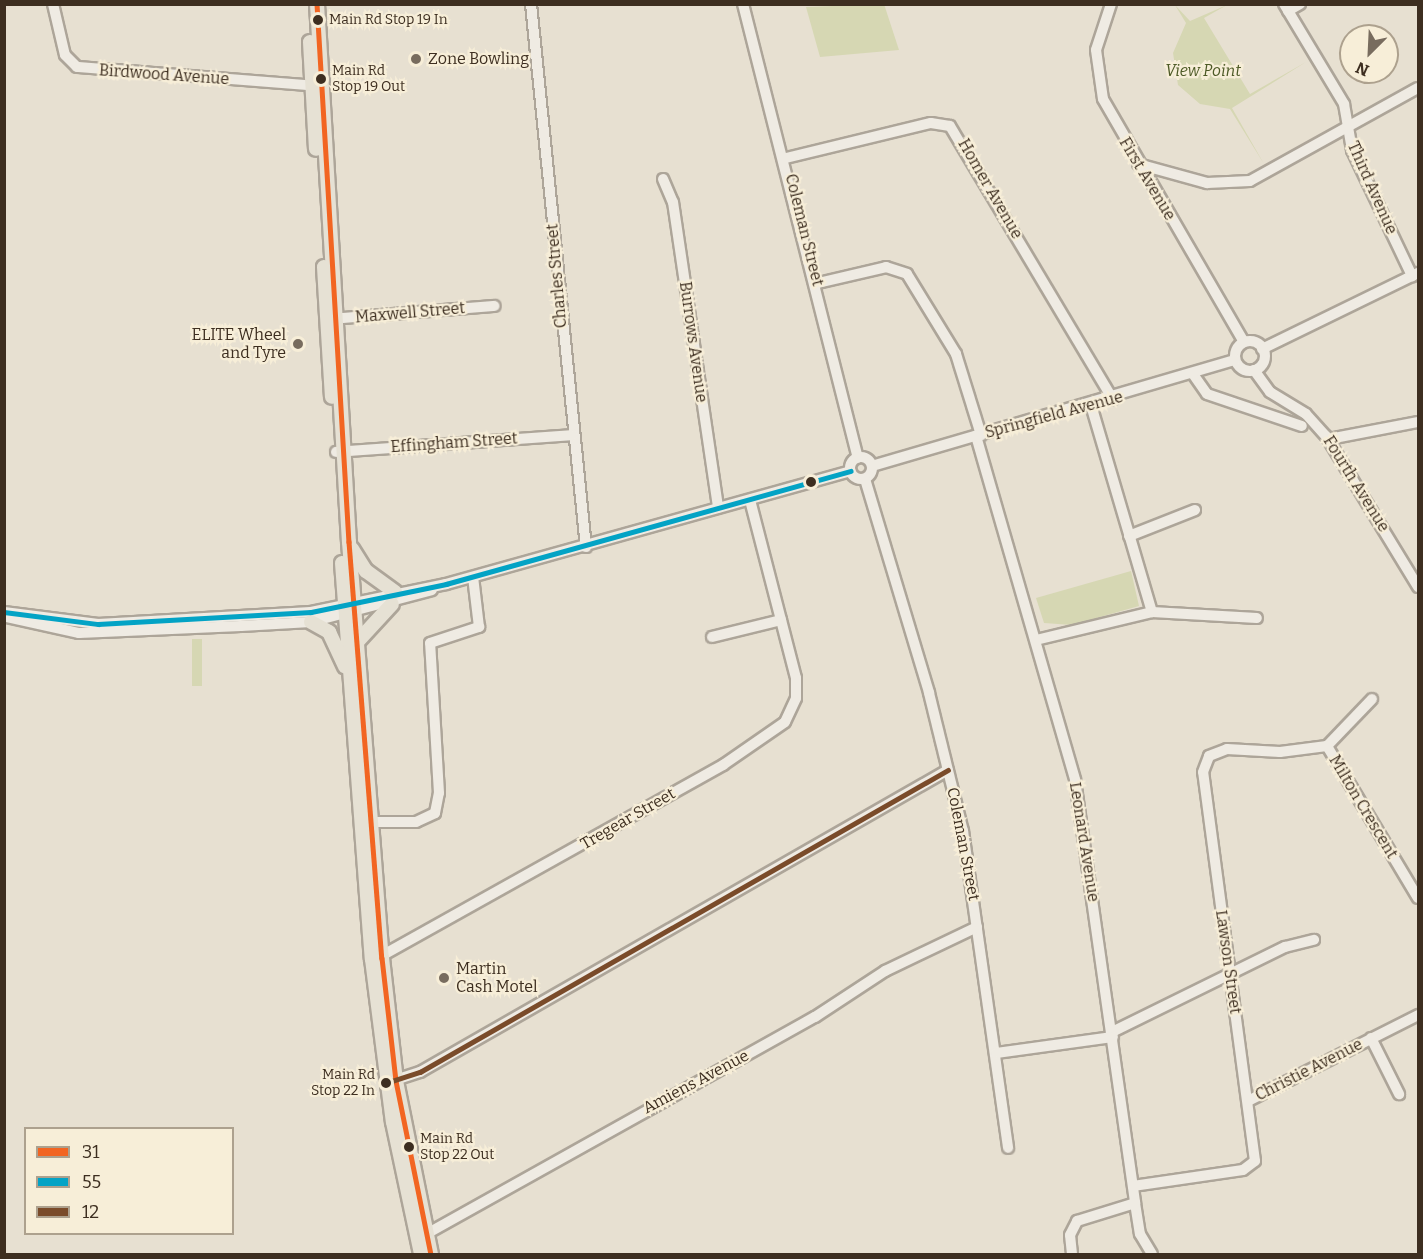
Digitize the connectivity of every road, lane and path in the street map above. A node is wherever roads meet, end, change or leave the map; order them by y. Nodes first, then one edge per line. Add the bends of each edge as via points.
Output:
1 (53, 4) edge
2 (308, 4) edge
3 (318, 4) edge
4 (531, 4) edge
5 (743, 4) edge
6 (1111, 4) edge
7 (1300, 4) edge
8 (1286, 8) edge
9 (317, 86) junction
10 (1419, 88) edge
11 (1348, 126) junction
12 (786, 158) junction
13 (1138, 164) junction
14 (663, 178) dead end
15 (1415, 274) edge
16 (818, 283) junction
17 (494, 306) dead end
18 (331, 319) junction
19 (1244, 342) junction
20 (1263, 349) junction
21 (1235, 360) junction
22 (1254, 370) junction
23 (1193, 374) junction
24 (1113, 399) junction
25 (1091, 405) junction
26 (1419, 422) edge
27 (1302, 426) dead end
28 (572, 435) junction
29 (978, 436) junction
30 (1329, 439) junction
31 (340, 452) junction
32 (858, 458) junction
33 (872, 466) junction
34 (850, 471) junction
35 (865, 478) junction
36 (750, 500) junction
37 (718, 508) junction
38 (1196, 510) dead end
39 (1130, 536) junction
40 (349, 542) junction
41 (586, 547) junction
42 (473, 577) junction
43 (1419, 587) edge
44 (393, 598) junction
45 (350, 609) junction
46 (1152, 612) junction
47 (4, 614) edge
48 (1257, 618) dead end
49 (781, 620) junction
50 (311, 622) junction
51 (712, 638) dead end
52 (1036, 640) junction
53 (358, 641) junction
54 (351, 698) junction
55 (1372, 699) dead end
56 (1327, 746) junction
57 (1209, 756) joint
58 (948, 770) junction
59 (365, 822) junction
60 (1419, 898) edge
61 (977, 927) junction
62 (1314, 940) dead end
63 (377, 958) junction
64 (1229, 975) junction
65 (1419, 1015) edge
66 (1112, 1034) junction
67 (1371, 1038) junction
68 (996, 1053) junction
69 (391, 1082) junction
70 (1400, 1094) dead end
71 (1248, 1101) junction
72 (1008, 1148) dead end
73 (1132, 1186) junction
74 (1135, 1203) junction
75 (421, 1237) junction
76 (421, 1254) edge
77 (431, 1254) edge
78 (1072, 1254) edge
79 (1152, 1254) edge

1 - 9 street, Birdwood Avenue via 65,55 77,67
2 - 9 main road
3 - 9 main road
4 - 28 street, Charles Street
5 - 12 street, Coleman Street
6 - 13 street, First Avenue via 1098,38 1097,73 1109,112
7 - 8 street
8 - 11 street, Third Avenue via 1341,98
9 - 18 main road
10 - 11 street
11 - 13 street via 1250,181 1207,183
11 - 15 street, Third Avenue via 1352,150
12 - 16 street, Coleman Street
12 - 24 street, Homer Avenue via 931,123 950,126
13 - 19 street, First Avenue
14 - 37 street, Burrows Avenue via 673,202
15 - 20 street
16 - 29 street, Leonard Avenue via 886,267 907,274 956,354
16 - 32 street, Coleman Street
17 - 18 street, Maxwell Street
18 - 31 main road
19 - 20 street
19 - 21 street
20 - 22 street via 1263,361
21 - 22 street via 1241,368
21 - 23 street, Springfield Avenue
22 - 30 street, Fourth Avenue via 1270,392 1313,420
23 - 24 street, Springfield Avenue
23 - 27 street via 1207,394
24 - 25 street, Springfield Avenue
25 - 29 street, Springfield Avenue
25 - 39 street
26 - 30 street
28 - 31 street, Effingham Street
28 - 41 street, Charles Street
29 - 33 street, Springfield Avenue
29 - 52 street, Leonard Avenue
30 - 43 street, Fourth Avenue
31 - 40 main road
31 - 45 main road
32 - 33 street
32 - 34 street
33 - 35 street
34 - 35 street
34 - 36 street
35 - 58 street, Coleman Street
36 - 37 street
36 - 49 street, Tregear Street
37 - 41 street
38 - 39 street
39 - 46 street
40 - 44 main road via 366,571
40 - 45 main road
41 - 42 street
42 - 44 street
42 - 59 street via 479,627 442,635 430,643 437,806 416,822
44 - 45 street
44 - 53 main road
45 - 47 street via 98,624
45 - 50 street
45 - 53 main road
45 - 54 main road
46 - 48 street
46 - 52 street
47 - 50 street via 49,629 106,634
49 - 51 street
49 - 63 street, Tregear Street via 797,688 794,706 780,729
50 - 54 main road via 324,627 341,652
52 - 66 street, Leonard Avenue via 1077,790
53 - 59 main road
54 - 59 main road
55 - 56 street, Milton Crescent
56 - 57 street, Milton Crescent via 1280,752 1227,749
56 - 60 street, Milton Crescent
57 - 64 street, Lawson Street via 1203,772
58 - 61 street, Coleman Street
58 - 69 street
59 - 63 main road
61 - 68 street, Coleman Street
61 - 75 street, Amiens Avenue via 885,971 815,1017
62 - 64 street via 1285,947
63 - 69 main road
64 - 66 street
64 - 71 street, Lawson Street
65 - 67 street, Christie Avenue
66 - 68 street
66 - 73 street, Leonard Avenue
67 - 70 street, Christie Avenue
67 - 71 street, Christie Avenue
68 - 72 street, Coleman Street
69 - 75 main road
71 - 73 street, Lawson Street via 1256,1154 1249,1168
73 - 74 street, Leonard Avenue
74 - 78 street via 1077,1221 1070,1234
74 - 79 street, Leonard Avenue via 1140,1234
75 - 76 main road
75 - 77 main road

